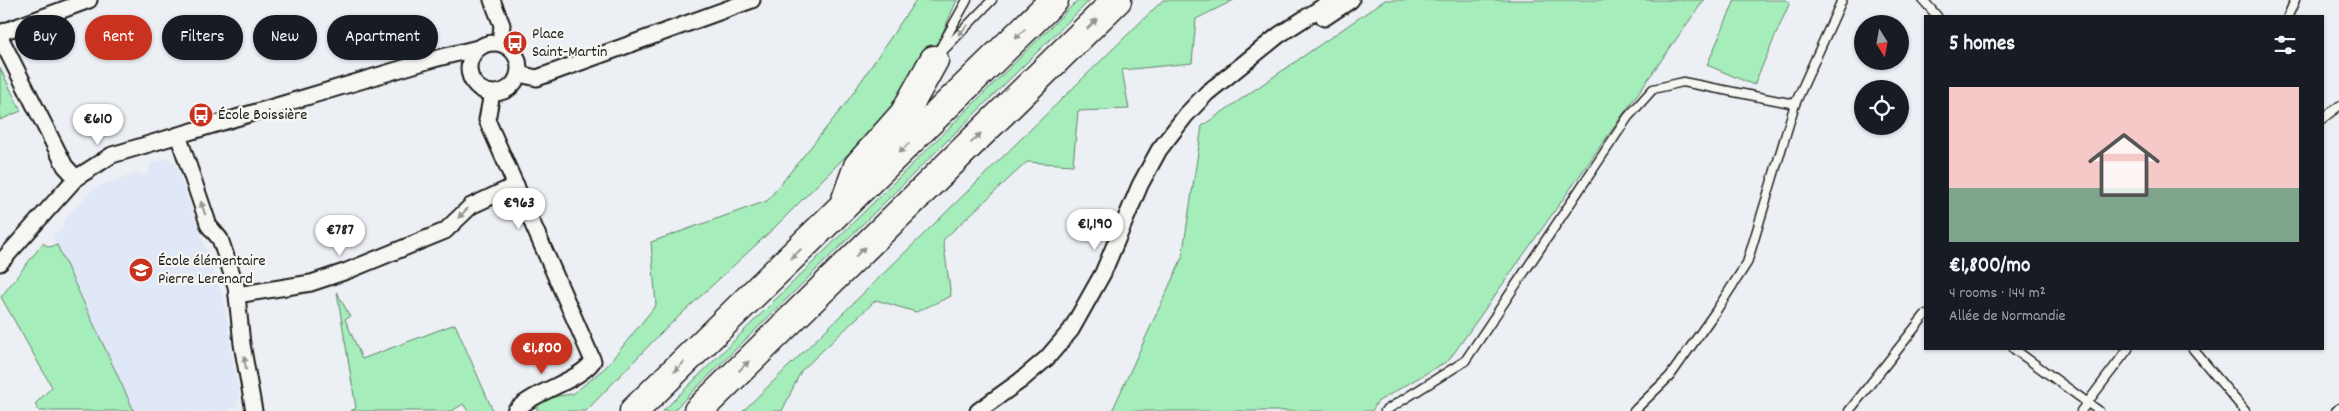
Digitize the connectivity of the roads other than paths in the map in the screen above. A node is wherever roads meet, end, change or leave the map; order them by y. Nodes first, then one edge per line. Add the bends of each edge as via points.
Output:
1 (89, 0) edge
2 (492, 0) edge
3 (752, 0) edge
4 (967, 0) edge
5 (992, 0) edge
6 (1054, 0) edge
7 (1117, 0) edge
8 (1332, 0) edge
9 (1351, 0) edge
10 (1842, 0) edge
11 (1923, 0) edge
12 (2295, 0) edge
13 (1936, 15) edge
14 (2288, 15) edge
15 (0, 33) edge
16 (0, 38) edge
17 (1272, 41) junction
18 (500, 43) junction
19 (478, 48) junction
20 (438, 58) edge
21 (431, 60) edge
22 (438, 60) edge
23 (934, 60) junction
24 (469, 65) junction
25 (519, 74) junction
26 (492, 93) junction
27 (1795, 104) junction
28 (2339, 106) edge
29 (2324, 117) edge
30 (178, 135) junction
31 (76, 178) junction
32 (516, 185) junction
33 (843, 208) junction
34 (0, 263) edge
35 (237, 295) junction
36 (1924, 316) edge
37 (2015, 350) edge
38 (2127, 350) edge
39 (2194, 350) edge
40 (2087, 403) junction
41 (2339, 408) edge
42 (254, 411) edge
43 (515, 411) edge
44 (634, 411) edge
45 (698, 411) edge
46 (978, 411) edge
47 (1385, 411) edge
48 (1634, 411) edge
49 (1849, 411) edge
50 (2081, 411) edge
51 (2099, 411) edge
52 (2245, 411) edge
53 (2336, 411) edge

1 - 15 street
2 - 18 street via 502,25
3 - 25 street via 538,78
4 - 23 lane
5 -> 23 lane
6 -> 33 highway
45 -> 7 highway
8 - 17 street
9 - 17 street via 1282,45
10 - 27 lane
11 - 13 lane
12 - 14 lane
16 - 31 street via 65,166
17 - 46 street via 1207,93 1159,150 1140,185 1103,273 1071,330 1020,382
18 - 19 street via 488,43
18 - 25 street via 517,56
19 - 20 street
19 - 24 street
21 - 30 street
22 - 24 street
23 - 33 highway via 904,114 858,166
24 - 26 street via 473,83 479,89
25 - 26 street via 508,90
26 - 32 street via 487,120
27 - 47 lane via 1683,82 1654,89 1628,117 1465,361
27 - 48 lane via 1746,263 1670,376
28 - 29 lane
30 - 31 street via 112,155
35 -> 30 street via 220,239 209,226
31 - 34 street
32 -> 35 street via 471,206 445,231 347,271 311,283
32 - 43 street via 592,361 587,370 538,393
33 -> 44 highway
42 -> 35 street
36 - 49 lane
37 - 40 lane
38 - 40 lane
39 - 52 lane
40 - 50 lane
40 - 51 lane
41 - 53 lane

